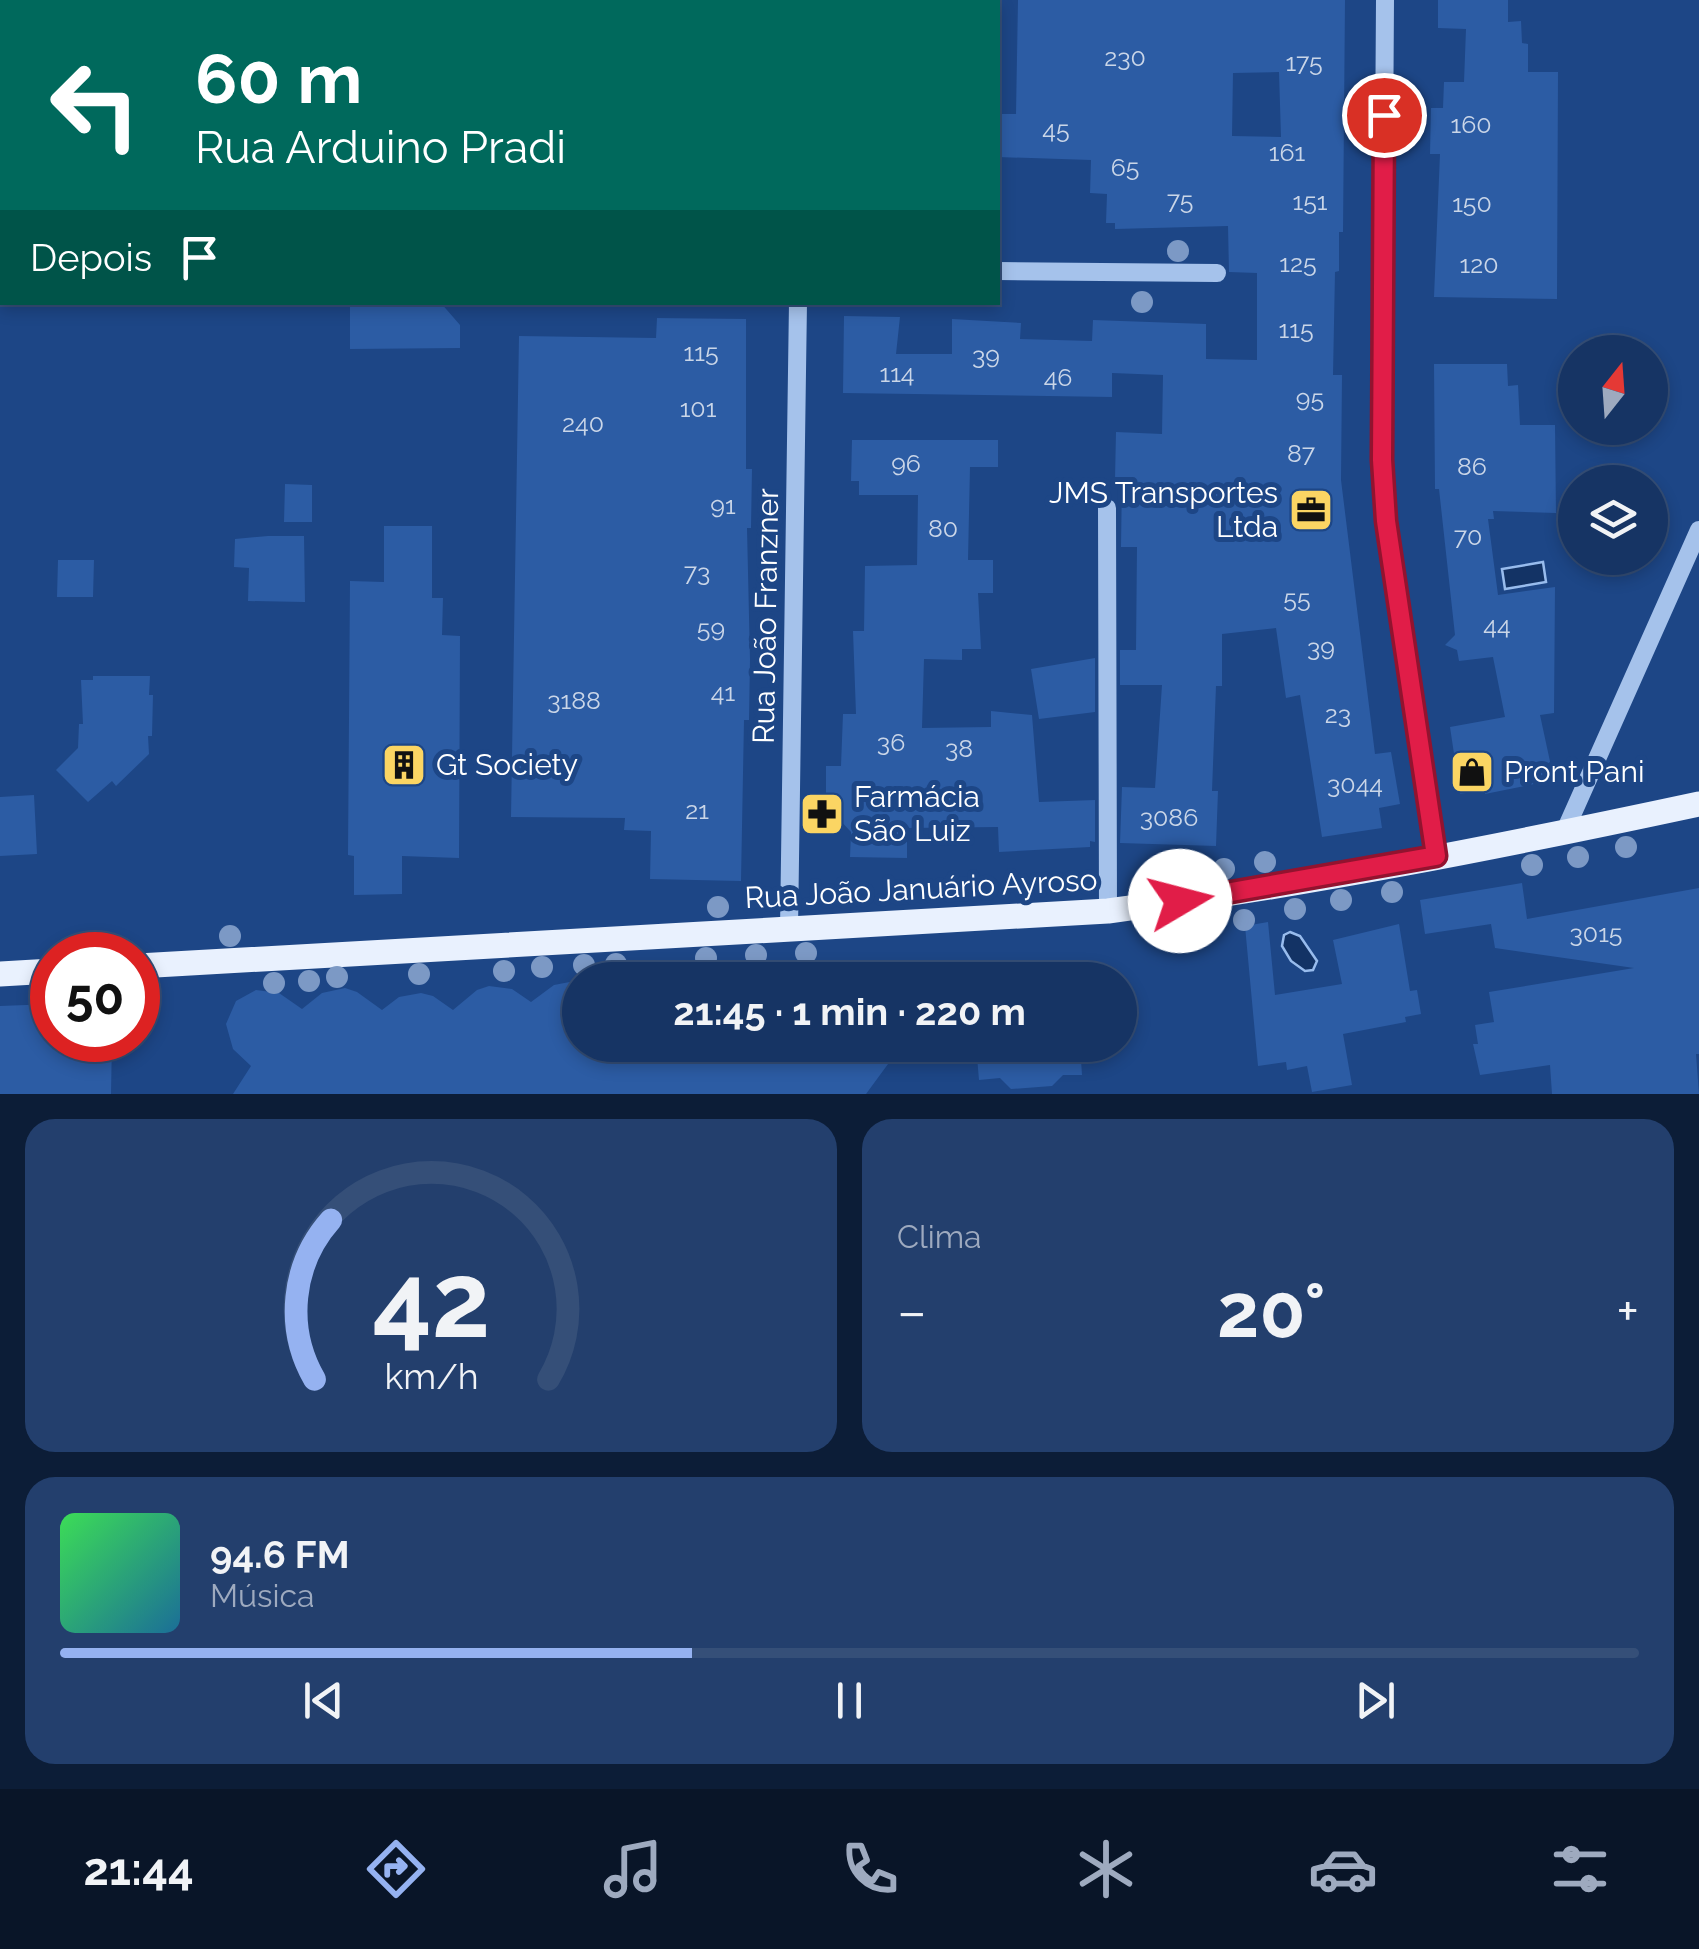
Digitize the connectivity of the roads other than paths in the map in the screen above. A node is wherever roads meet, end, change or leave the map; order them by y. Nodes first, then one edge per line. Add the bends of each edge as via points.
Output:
1 (1385, 0) edge
2 (1000, 272) edge
3 (1217, 273) dead end
4 (798, 305) edge
5 (1106, 508) dead end
6 (1699, 530) edge
7 (1699, 804) edge
8 (1564, 833) junction
9 (1436, 856) junction
10 (1108, 910) junction
11 (790, 929) junction
12 (160, 965) edge
13 (30, 972) edge
14 (0, 974) edge

1 - 9 street via 1382,460
2 - 3 street
4 - 11 street, Rua João Franzner
5 - 10 street
6 - 8 street
7 - 8 main road, Rua João Januário Ayroso
8 - 9 main road, Rua João Januário Ayroso
9 - 10 main road, Rua João Januário Ayroso
10 - 11 main road, Rua João Januário Ayroso
11 - 12 main road, Rua João Januário Ayroso
13 - 14 main road

